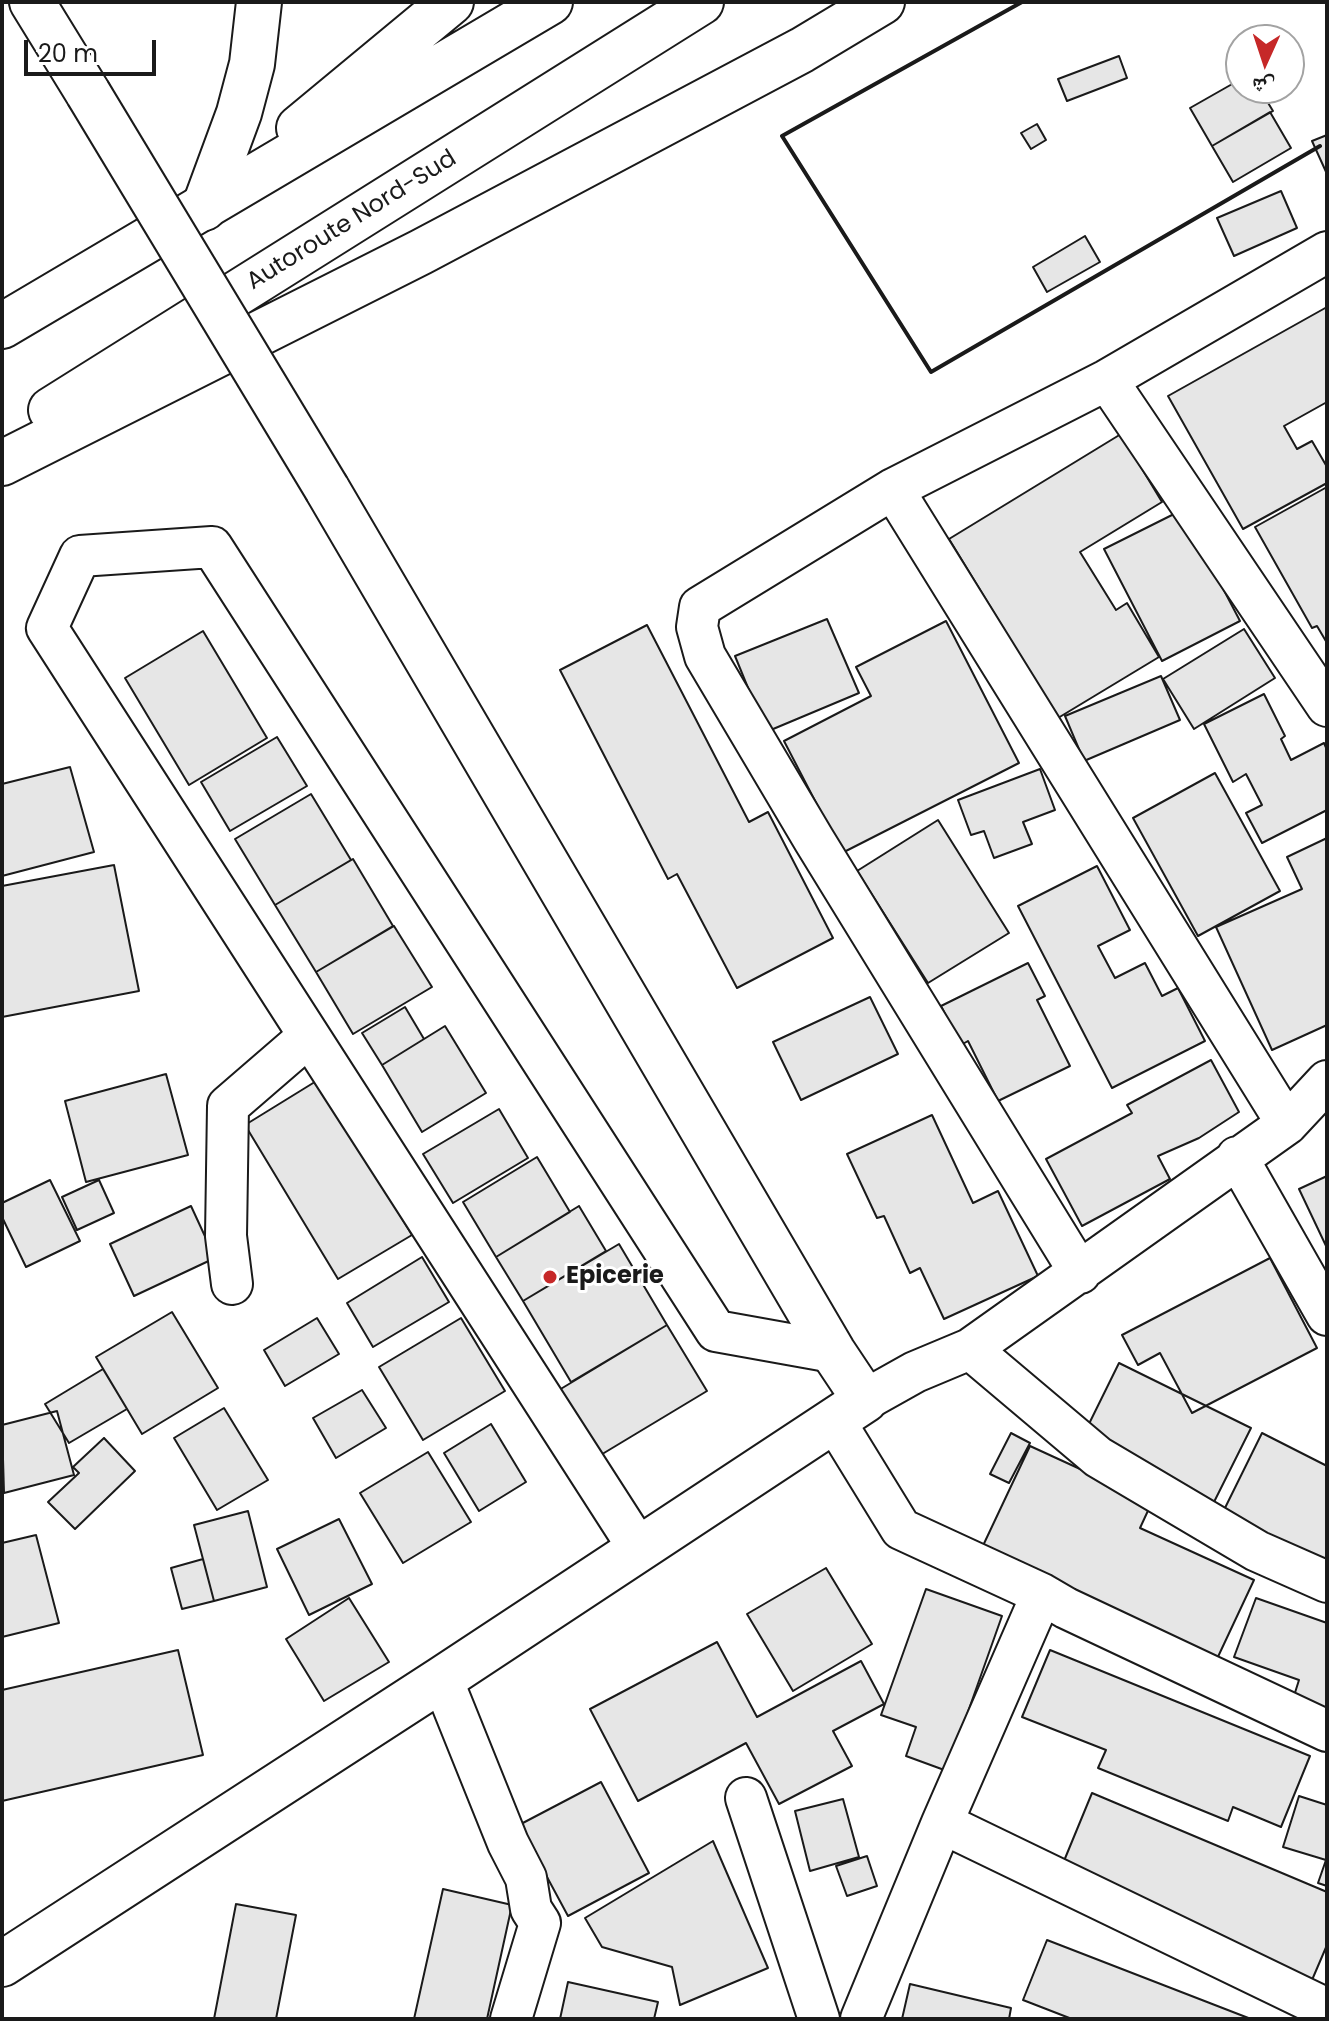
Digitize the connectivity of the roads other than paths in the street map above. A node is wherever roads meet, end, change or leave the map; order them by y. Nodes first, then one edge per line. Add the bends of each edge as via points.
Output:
1 (32, 2) edge
2 (259, 2) edge
3 (451, 2) edge
4 (550, 2) edge
5 (701, 2) edge
6 (882, 2) edge
7 (889, 2) edge
8 (802, 50) junction
9 (255, 177) junction
10 (204, 208) junction
11 (1327, 252) edge
12 (2, 326) edge
13 (1107, 380) junction
14 (2, 441) edge
15 (2, 463) edge
16 (893, 489) junction
17 (1327, 706) edge
18 (309, 1036) junction
19 (1327, 1081) edge
20 (1287, 1124) junction
21 (1237, 1157) junction
22 (1080, 1273) junction
23 (232, 1284) dead end
24 (1327, 1315) edge
25 (970, 1349) junction
26 (833, 1352) junction
27 (850, 1410) junction
28 (639, 1549) junction
29 (1327, 1582) edge
30 (1042, 1594) junction
31 (442, 1679) junction
32 (1327, 1731) edge
33 (746, 1798) dead end
34 (942, 1823) junction
35 (2, 1964) edge
36 (1327, 2009) edge
37 (511, 2019) edge
38 (819, 2019) edge
39 (861, 2019) edge

1 - 26 main road, bridge via 327,489
2 - 10 main road via 246,89
3 - 9 main road via 307,118
4 - 9 main road
5 - 14 main road, Autoroute Nord-Sud
6 - 8 main road
7 - 8 main road
8 - 15 main road via 421,252
9 - 10 main road
10 - 12 main road
11 - 13 street
13 - 16 street
13 - 17 street
16 - 20 street
16 - 22 street via 700,607 697,627 705,656
18 - 23 street via 228,1106 226,1236
18 - 26 street via 47,628 80,556 212,547 716,1331
18 - 28 street
19 - 20 street
20 - 21 street
21 - 22 street
21 - 24 street
22 - 25 street
25 - 27 street via 915,1372
25 - 29 street via 1098,1457 1257,1551
26 - 27 main road
27 - 28 main road
27 - 30 street via 901,1529
28 - 31 main road
30 - 32 street
30 - 34 street
31 - 35 main road
31 - 37 street via 540,1923
33 - 38 street
34 - 36 street
34 - 39 street

